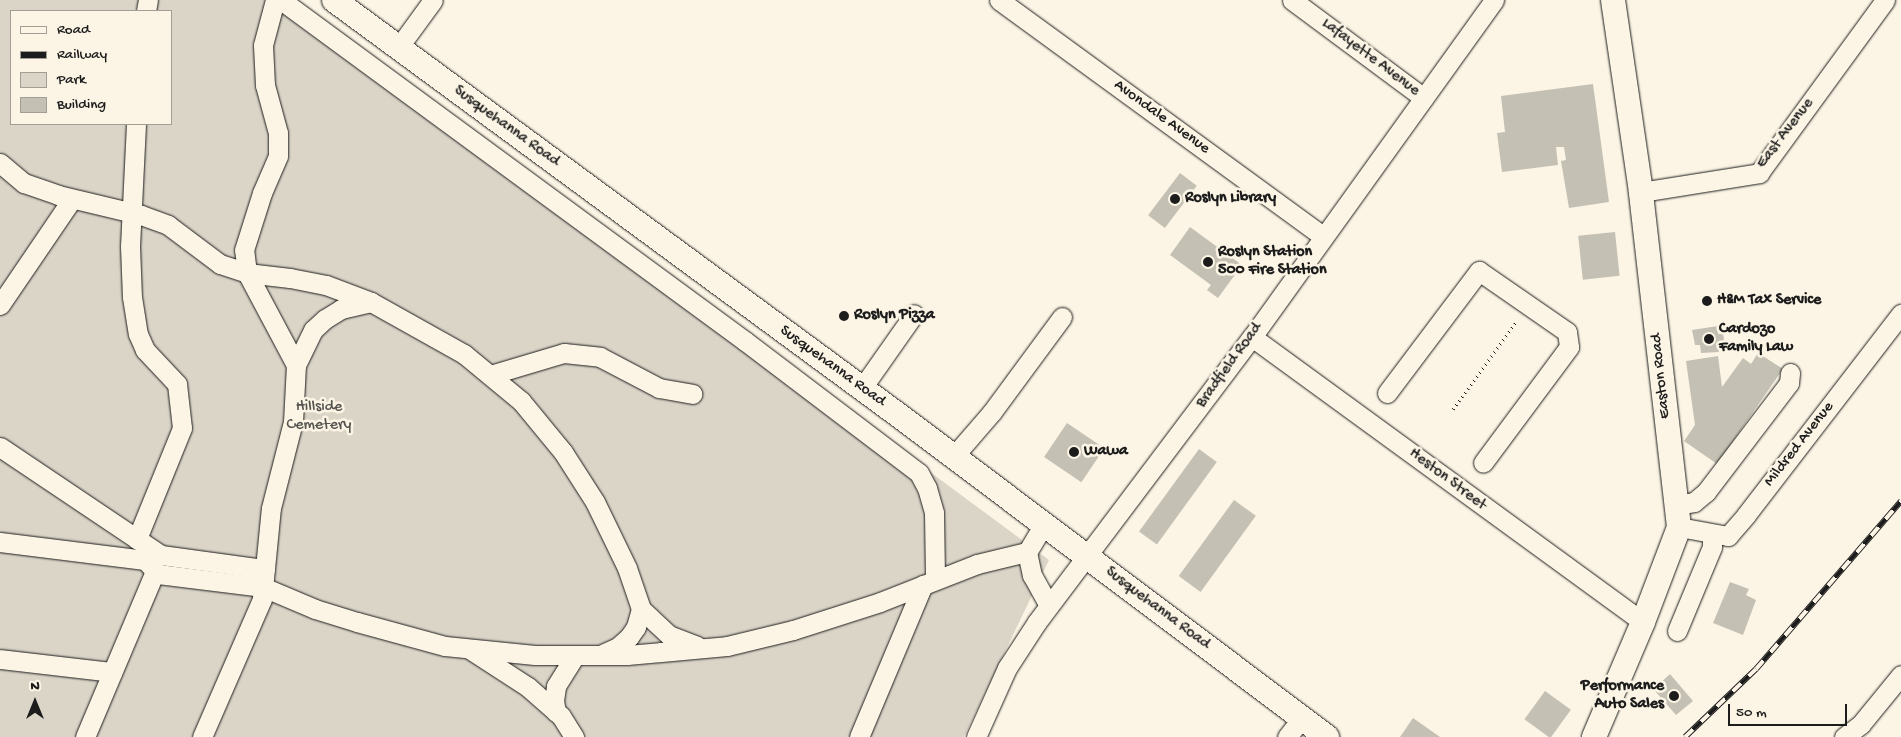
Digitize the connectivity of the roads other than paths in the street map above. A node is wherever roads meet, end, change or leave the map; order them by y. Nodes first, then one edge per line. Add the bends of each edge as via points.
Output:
1 (275, 0) edge
2 (281, 0) edge
3 (334, 0) edge
4 (433, 0) edge
5 (1000, 0) edge
6 (1292, 0) edge
7 (1494, 0) edge
8 (1613, 0) edge
9 (1885, 0) edge
10 (398, 48) junction
11 (1424, 98) junction
12 (136, 125) edge
13 (0, 163) edge
14 (1641, 192) junction
15 (72, 199) junction
16 (132, 213) junction
17 (1323, 236) junction
18 (247, 274) junction
19 (371, 302) junction
20 (0, 304) edge
21 (914, 314) dead end
22 (1901, 314) edge
23 (1062, 317) dead end
24 (1252, 337) junction
25 (296, 365) junction
26 (1790, 373) dead end
27 (490, 375) junction
28 (862, 388) junction
29 (1387, 393) dead end
30 (692, 394) dead end
31 (4, 452) edge
32 (954, 456) junction
33 (1483, 463) dead end
34 (1678, 516) junction
35 (1044, 524) junction
36 (1712, 535) junction
37 (137, 539) junction
38 (0, 542) edge
39 (1027, 552) junction
40 (1087, 557) junction
41 (154, 562) junction
42 (264, 578) junction
43 (929, 583) junction
44 (1049, 606) junction
45 (641, 609) junction
46 (1643, 622) junction
47 (1677, 631) dead end
48 (707, 647) junction
49 (468, 648) junction
50 (575, 655) junction
51 (599, 655) junction
52 (0, 659) edge
53 (112, 672) junction
54 (1901, 675) edge
55 (556, 712) junction
56 (1302, 718) junction
57 (84, 737) edge
58 (202, 737) edge
59 (574, 737) edge
60 (859, 737) edge
61 (976, 737) edge
62 (1287, 737) edge
63 (1327, 737) edge
64 (1594, 737) edge
65 (1844, 737) edge

1 - 18 street via 263,45 265,85 278,133 278,156 244,250
2 - 43 street via 919,473 934,513
3 - 10 main road, Susquehanna Road
4 - 10 street
5 - 17 street, Avondale Avenue
6 - 11 street, Lafayette Avenue
7 - 11 street, Bradfield Road
8 - 14 main road, Easton Road
9 - 14 street, East Avenue via 1759,172
10 - 28 main road, Susquehanna Road
11 - 17 street, Bradfield Road
12 - 16 street
13 - 15 street via 24,182
14 - 34 main road, Easton Road
15 - 16 street
15 - 20 street
16 - 18 street via 168,226 220,264
16 - 37 street via 132,297 138,334 145,350 177,384 182,428
17 - 24 street, Bradfield Road
18 - 19 street via 326,284
18 - 25 street
19 - 25 street via 341,309 325,319 313,330
19 - 27 street via 464,354
21 - 28 street
22 - 36 street, Mildred Avenue via 1746,515 1728,536
23 - 32 street via 992,412
24 - 40 street, Bradfield Road
24 - 46 street, Heston Street
25 - 42 street via 293,422 271,508
26 - 34 street via 1789,383 1706,492
27 - 30 street via 564,353 600,357 660,388
27 - 45 street via 521,401 568,460 607,526 627,568
28 - 32 main road, Susquehanna Road
29 - 33 street via 1479,271 1567,332 1569,348
31 - 37 street
32 - 35 main road, Susquehanna Road
34 - 36 street, Mildred Avenue
34 - 46 main road, Easton Road
35 - 39 street
35 - 40 main road, Susquehanna Road
36 - 47 street via 1712,547
37 - 41 street
38 - 41 street
39 - 43 street via 978,564
39 - 44 street via 1032,575
40 - 44 street, Bradfield Road
40 - 56 main road, Susquehanna Road
41 - 42 street via 158,574
41 - 53 street
42 - 49 street via 314,609 446,646
42 - 58 street via 262,599
43 - 48 street via 793,630 727,646
43 - 60 street
44 - 61 street, Bradfield Road via 1007,668
45 - 48 street via 669,635 689,644
45 - 51 street via 629,637 618,647
46 - 64 main road, Easton Road
48 - 51 street
49 - 50 street via 535,655
49 - 55 street via 528,687
50 - 51 street
50 - 55 street via 556,686
52 - 53 street
53 - 57 street
54 - 65 street via 1861,724
55 - 59 street
56 - 62 street
56 - 63 main road, Susquehanna Road

